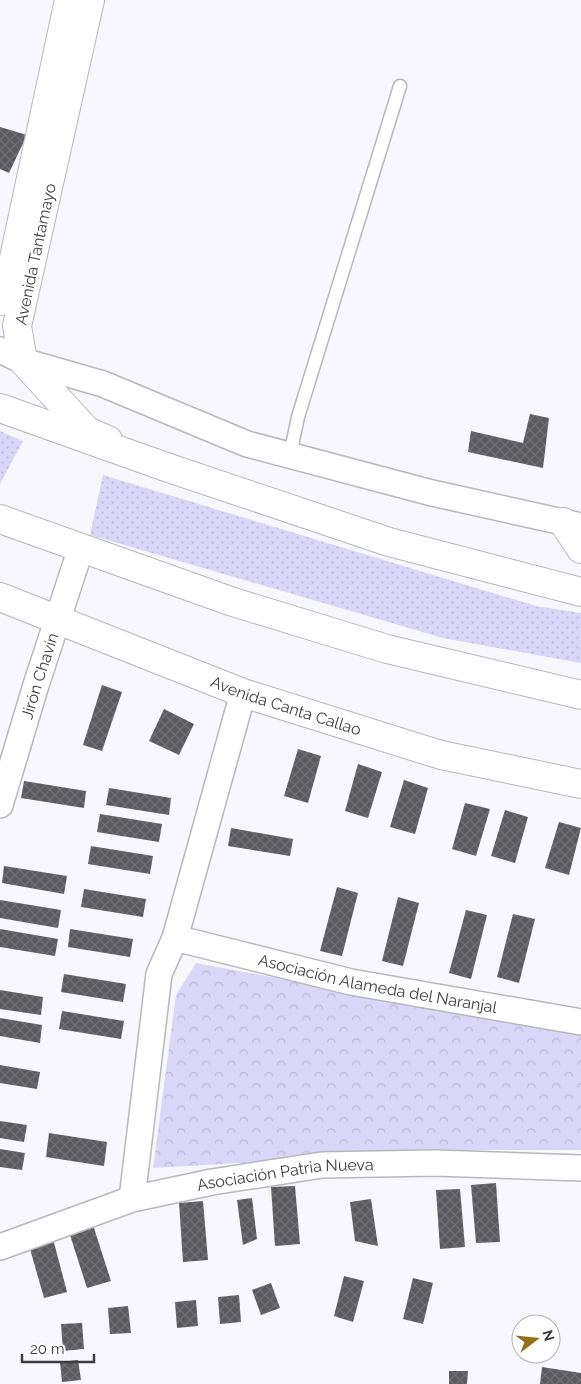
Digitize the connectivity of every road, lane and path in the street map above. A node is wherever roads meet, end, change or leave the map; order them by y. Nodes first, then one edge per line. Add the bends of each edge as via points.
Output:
1 (69, 0) edge
2 (90, 0) edge
3 (400, 86) dead end
4 (0, 301) edge
5 (12, 355) edge
6 (0, 408) edge
7 (290, 455) junction
8 (166, 467) junction
9 (0, 519) edge
10 (572, 524) edge
11 (81, 548) junction
12 (581, 549) edge
13 (581, 592) edge
14 (0, 597) edge
15 (56, 620) junction
16 (244, 693) junction
17 (581, 695) edge
18 (581, 784) edge
19 (0, 805) edge
20 (174, 938) junction
21 (581, 1022) edge
22 (581, 1168) edge
23 (132, 1199) junction
24 (0, 1246) edge

1 - 4 street, Avenida Tantamayo via 8,286
2 - 5 street, Avenida Tantamayo
3 - 7 lane via 298,418
5 - 7 street via 103,384 247,444
5 - 8 street via 87,431
6 - 8 street
7 - 10 street via 432,493
8 - 13 street via 389,542
9 - 11 street
10 - 12 street
11 - 15 street, Jirón Chavín
11 - 17 street via 233,602 387,649
14 - 15 street, Avenida Canta Callao
15 - 16 street, Avenida Canta Callao
15 - 19 street, Jirón Chavín
16 - 18 street, Avenida Canta Callao via 441,755
16 - 20 street
20 - 21 street, Asociación Alameda del Naranjal via 351,982
20 - 23 street via 159,974
22 - 23 street, Asociación Patria Nueva via 435,1163 322,1165 212,1182
23 - 24 street, Asociación Patria Nueva

